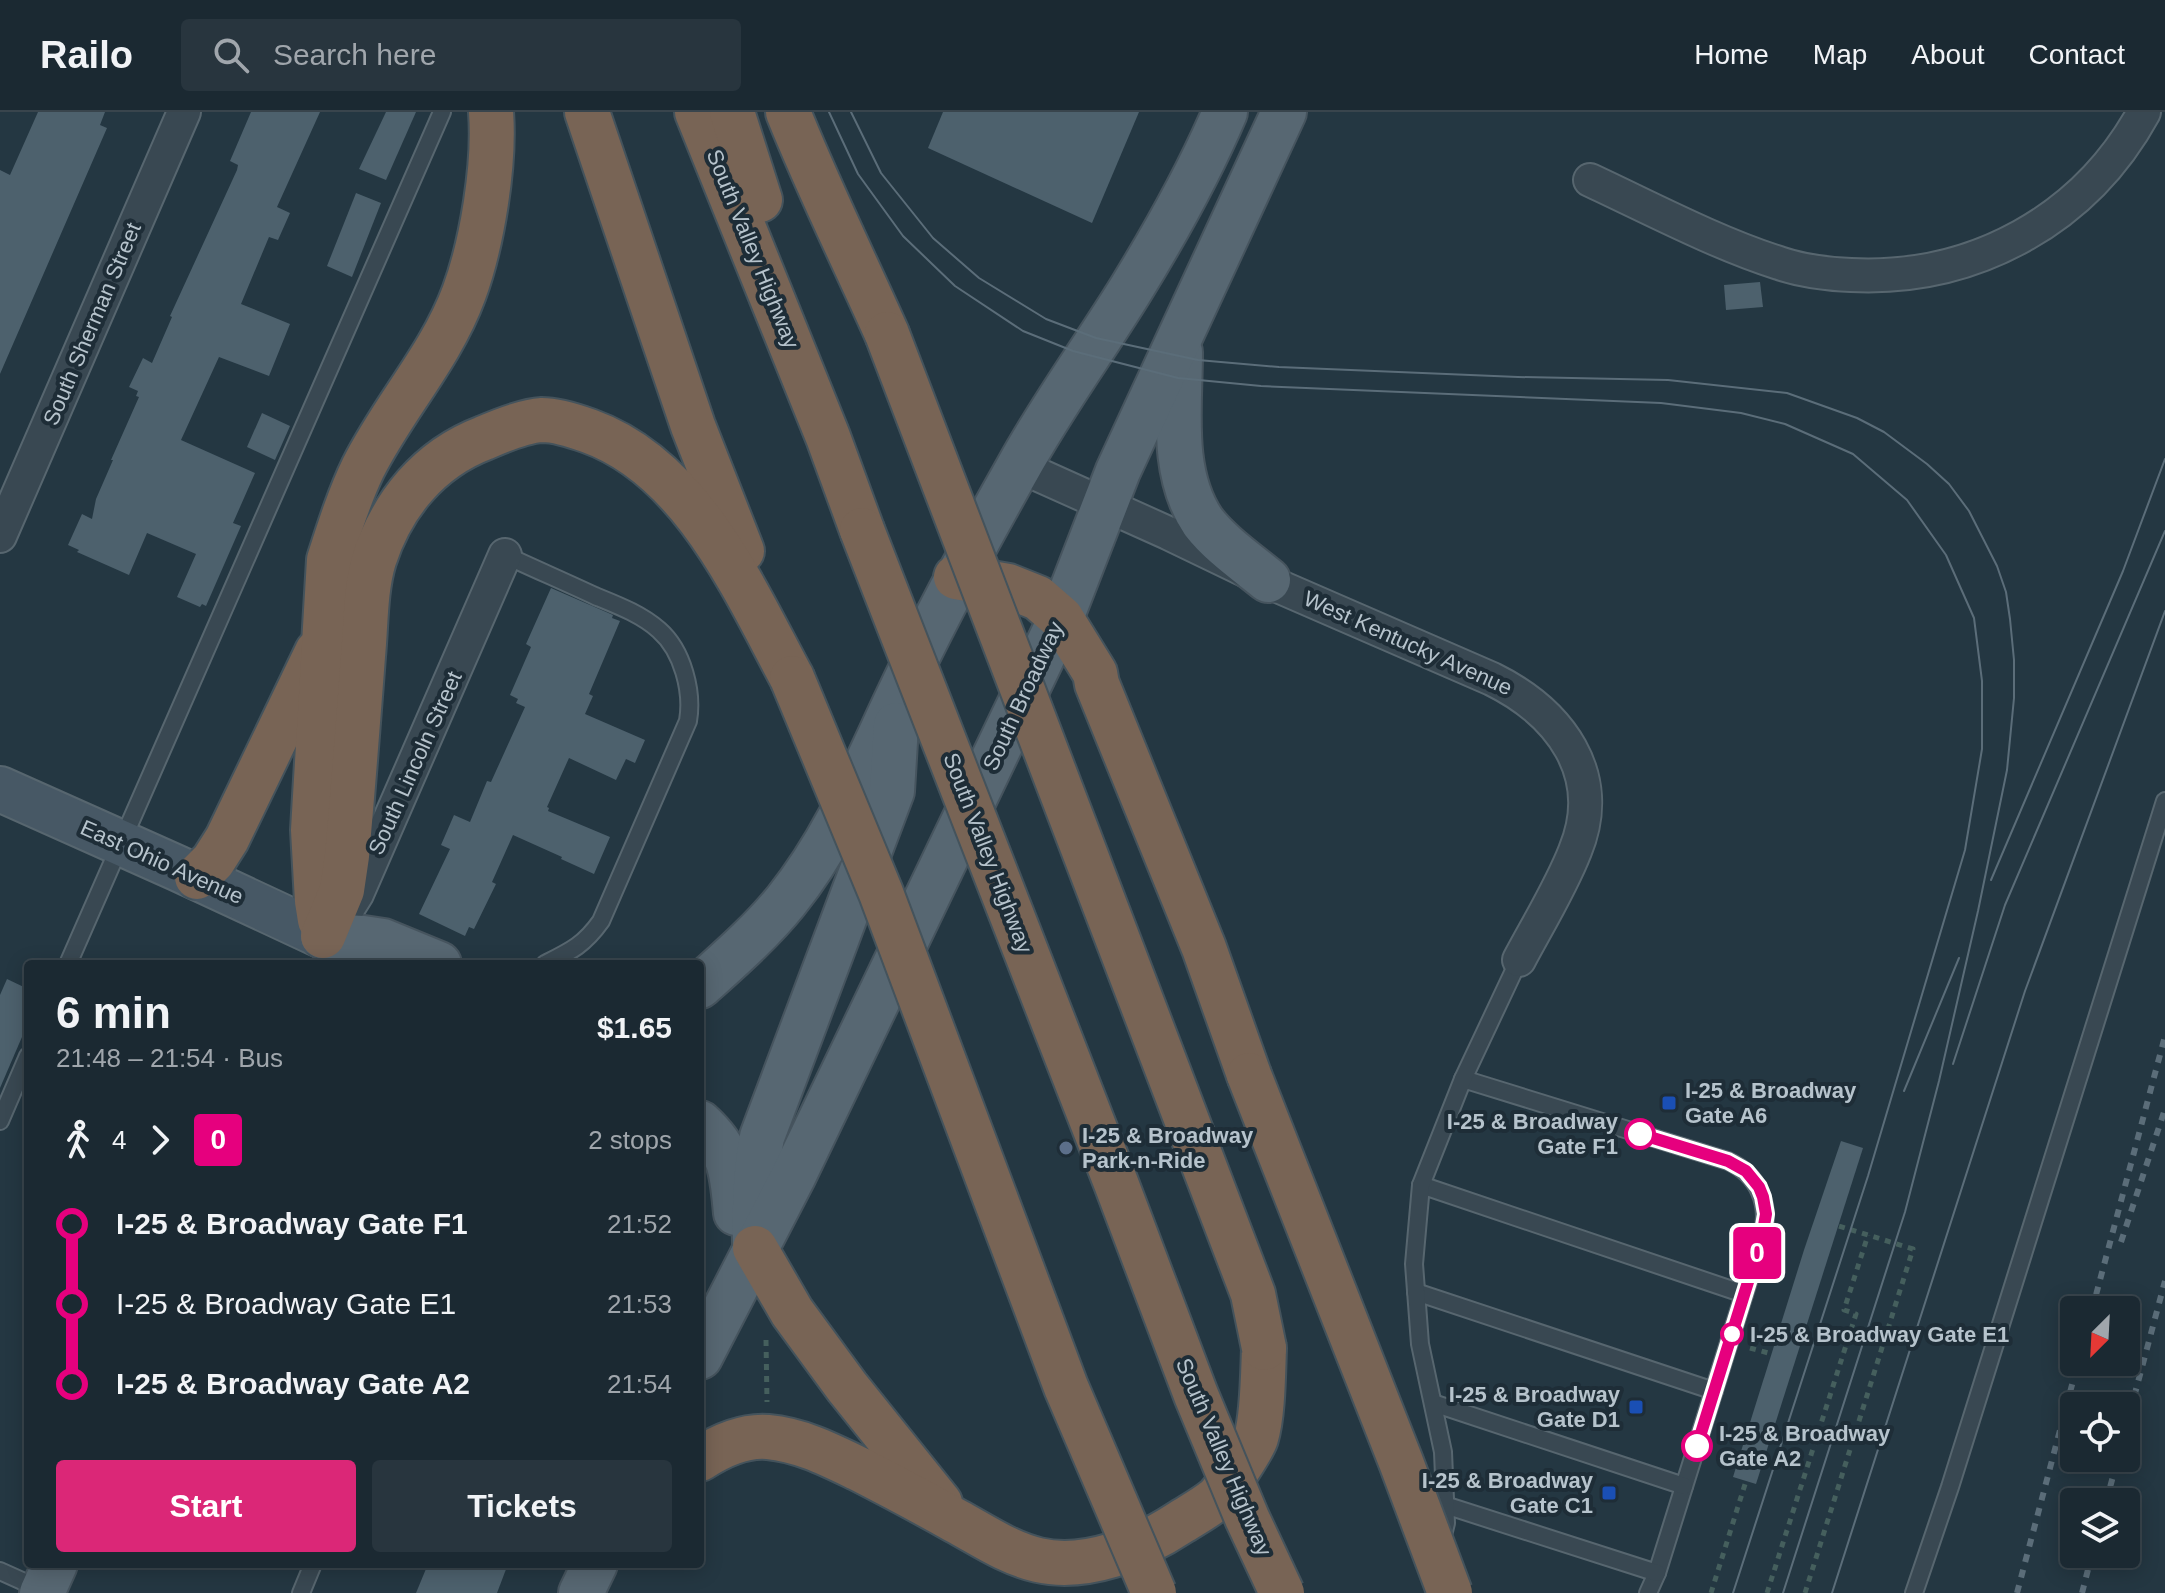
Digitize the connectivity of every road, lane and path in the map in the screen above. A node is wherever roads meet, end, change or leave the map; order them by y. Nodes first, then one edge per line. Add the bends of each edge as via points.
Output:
1 (184, 112) edge
2 (442, 112) edge
3 (491, 112) edge
4 (587, 112) edge
5 (697, 112) edge
6 (732, 112) edge
7 (788, 112) edge
8 (1225, 112) edge
9 (1284, 112) edge
10 (2144, 112) edge
11 (1590, 180) dead end
12 (1180, 337) junction
13 (828, 437) junction
14 (1019, 466) junction
15 (1104, 505) junction
16 (0, 536) edge
17 (505, 555) joint
18 (956, 577) junction
19 (1268, 580) junction
20 (1061, 618) junction
21 (326, 632) junction
22 (792, 678) junction
23 (897, 699) junction
24 (0, 789) edge
25 (2165, 801) edge
26 (122, 843) junction
27 (197, 877) junction
28 (328, 955) edge
29 (70, 960) edge
30 (429, 960) edge
31 (553, 960) edge
32 (1519, 960) joint
33 (704, 982) edge
34 (24, 1065) edge
35 (1463, 1079) junction
36 (0, 1121) edge
37 (704, 1127) edge
38 (704, 1179) edge
39 (1421, 1185) junction
40 (1839, 1226) dead end
41 (746, 1231) junction
42 (1868, 1235) junction
43 (1416, 1292) junction
44 (1744, 1294) junction
45 (766, 1331) dead end
46 (704, 1346) edge
47 (1714, 1391) junction
48 (1433, 1403) junction
49 (767, 1415) dead end
50 (704, 1456) edge
51 (1746, 1481) dead end
52 (1684, 1486) junction
53 (1445, 1505) junction
54 (955, 1520) junction
55 (311, 1568) edge
56 (593, 1568) edge
57 (0, 1571) edge
58 (1657, 1573) junction
59 (47, 1585) edge
60 (1440, 1586) edge
61 (301, 1593) edge
62 (581, 1593) edge
63 (1154, 1593) edge
64 (1282, 1593) edge
65 (1648, 1593) edge
66 (1711, 1593) edge
67 (1767, 1593) edge
68 (1805, 1593) edge
69 (1914, 1593) edge

1 - 16 street, South Sherman Street
2 - 26 lane
3 - 21 highway via 485,204 464,295 363,468 329,560
4 - 22 highway via 693,426
5 - 13 highway, South Valley Highway
6 - 13 highway
7 - 54 highway, bridge via 887,334 1253,1294 1264,1348 1256,1440 1219,1497 1172,1528 1118,1554 1074,1562 1019,1554
8 - 14 main road via 1131,290
9 - 12 main road, South Broadway
10 - 11 street via 2100,175 2064,208 1989,252 1930,271 1868,276 1781,264
12 - 15 main road, South Broadway
12 - 19 main road via 1179,456 1187,484 1204,522
13 - 64 highway, South Valley Highway, bridge via 1196,1395
14 - 15 street, West Kentucky Avenue
14 - 18 main road
15 - 19 street, West Kentucky Avenue
15 - 20 main road, South Broadway
17 - 28 street, South Lincoln Street
17 - 31 lane via 661,631 676,652 691,704 601,921 589,938
18 - 20 highway via 1008,586 1038,598
18 - 23 main road
19 - 32 street, West Kentucky Avenue via 1517,691 1562,733 1578,763 1583,826 1576,851
20 - 41 main road, South Broadway via 793,1177
20 - 60 highway, bridge via 1095,673 1204,948 1407,1477
21 - 27 highway via 227,839
21 - 28 highway via 313,830 317,901
22 - 28 highway via 735,572 697,515 669,483 608,438 541,420 468,444 434,466 408,493 373,563 345,867
22 - 63 highway, bridge via 881,893 1066,1387
23 - 33 main road via 862,777 818,855 786,901
23 - 41 main road via 892,791 762,1137
24 - 26 street, East Ohio Avenue
25 - 69 lane
26 - 27 street, East Ohio Avenue
26 - 29 lane
27 - 28 street, East Ohio Avenue
28 - 30 main road, East Ohio Avenue via 363,938
32 - 35 lane
34 - 36 lane
35 - 39 lane
35 - 44 lane via 1746,1171 1759,1187 1766,1214
37 - 41 main road via 727,1156
38 - 41 main road
39 - 43 lane
39 - 44 lane
40 - 42 path
41 - 46 main road, South Broadway
41 - 54 highway via 792,1312
42 - 67 path via 1844,1310 1856,1314
42 - 68 path via 1913,1249
43 - 47 lane
43 - 48 lane
44 - 47 lane
45 - 49 path
47 - 52 lane
48 - 52 lane
48 - 53 lane via 1443,1452
50 - 54 highway via 750,1438 798,1442
51 - 66 path
52 - 58 lane
53 - 58 lane
53 - 60 lane
55 - 61 lane
56 - 62 main road
57 - 59 lane
58 - 65 lane

